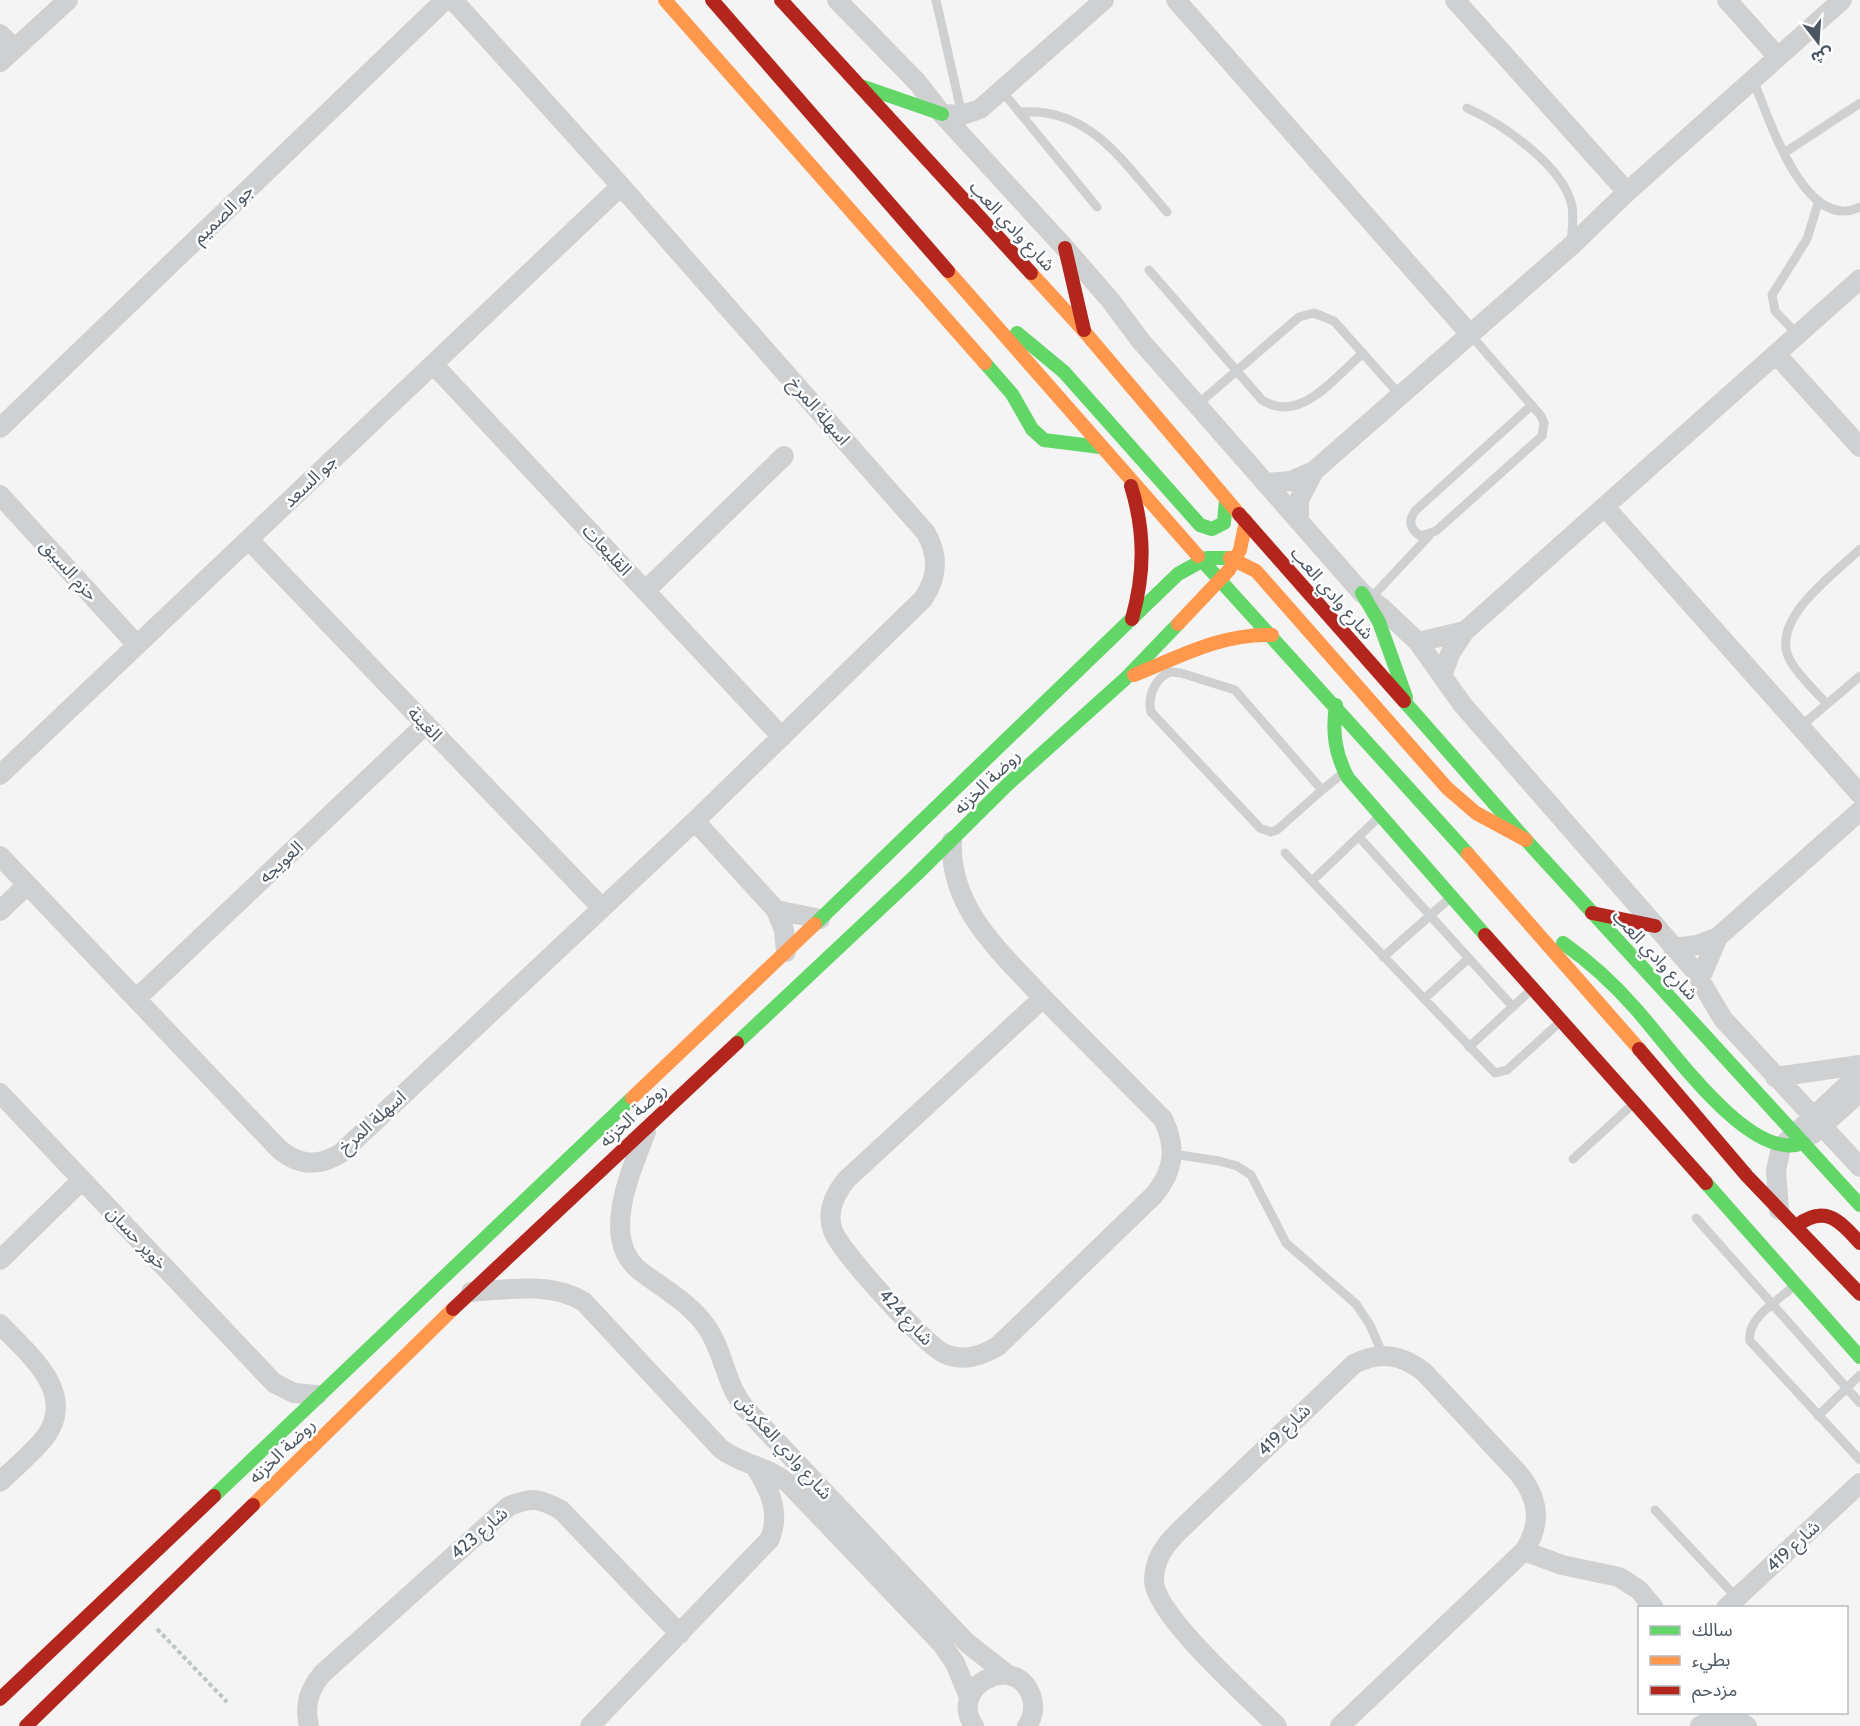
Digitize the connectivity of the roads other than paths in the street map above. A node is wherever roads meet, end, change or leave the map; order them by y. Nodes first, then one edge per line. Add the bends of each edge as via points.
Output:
1 (68, 0) edge
2 (446, 0) edge
3 (453, 0) edge
4 (665, 0) edge
5 (712, 0) edge
6 (781, 0) edge
7 (837, 0) edge
8 (936, 0) edge
9 (1104, 0) edge
10 (1176, 0) edge
11 (1455, 0) edge
12 (1727, 0) edge
13 (1842, 0) edge
14 (0, 34) edge
15 (14, 48) junction
16 (1778, 57) junction
17 (0, 62) edge
18 (1752, 79) junction
19 (856, 84) junction
20 (1002, 91) junction
21 (1860, 103) edge
22 (756, 105) junction
23 (1467, 108) dead end
24 (1020, 112) junction
25 (961, 113) junction
26 (813, 116) junction
27 (972, 148) junction
28 (1784, 153) junction
29 (621, 186) junction
30 (1627, 192) junction
31 (1818, 203) junction
32 (1096, 207) dead end
33 (1860, 207) edge
34 (1167, 212) dead end
35 (1571, 246) junction
36 (1065, 248) junction
37 (1149, 270) dead end
38 (1860, 279) edge
39 (985, 314) junction
40 (1084, 332) junction
41 (1468, 333) junction
42 (1798, 335) junction
43 (1363, 353) junction
44 (1776, 354) junction
45 (433, 364) junction
46 (1237, 371) junction
47 (1400, 394) junction
48 (1197, 405) junction
49 (1532, 405) junction
50 (0, 428) edge
51 (1100, 447) junction
52 (1860, 447) edge
53 (784, 456) dead end
54 (1314, 471) junction
55 (1128, 479) junction
56 (1266, 483) junction
57 (0, 495) edge
58 (1226, 499) junction
59 (1605, 507) junction
60 (1246, 521) junction
61 (1299, 521) junction
62 (1429, 536) junction
63 (249, 540) junction
64 (1860, 549) edge
65 (1201, 558) junction
66 (1236, 560) junction
67 (1221, 579) junction
68 (645, 591) junction
69 (1366, 596) junction
70 (1131, 620) junction
71 (1465, 631) junction
72 (1272, 635) junction
73 (1418, 642) junction
74 (137, 645) junction
75 (1442, 675) junction
76 (1860, 676) edge
77 (1125, 679) junction
78 (1827, 704) junction
79 (1336, 705) junction
80 (1412, 713) junction
81 (426, 724) junction
82 (1800, 726) junction
83 (782, 737) junction
84 (1344, 772) junction
85 (995, 774) junction
86 (0, 776) edge
87 (1323, 790) junction
88 (1860, 794) edge
89 (1860, 811) edge
90 (1380, 816) junction
91 (695, 821) junction
92 (1359, 837) junction
93 (1526, 840) junction
94 (952, 841) junction
95 (1285, 853) dead end
96 (0, 856) edge
97 (916, 875) junction
98 (1312, 881) junction
99 (27, 885) junction
100 (958, 888) junction
101 (1452, 897) junction
102 (602, 908) junction
103 (776, 910) junction
104 (0, 911) edge
105 (1592, 914) junction
106 (1430, 915) junction
107 (820, 919) junction
108 (1655, 926) junction
109 (1538, 930) junction
110 (1718, 937) junction
111 (1673, 948) junction
112 (786, 952) junction
113 (1383, 957) junction
114 (1469, 958) junction
115 (1701, 979) junction
116 (1533, 989) junction
117 (1043, 998) junction
118 (136, 999) junction
119 (1424, 999) junction
120 (1513, 1007) junction
121 (1561, 1020) junction
122 (1469, 1047) junction
123 (1860, 1065) edge
124 (1860, 1073) edge
125 (1775, 1077) junction
126 (1860, 1092) edge
127 (0, 1093) edge
128 (1860, 1101) edge
129 (1634, 1102) junction
130 (1817, 1122) junction
131 (650, 1123) junction
132 (1792, 1141) junction
133 (1173, 1154) junction
134 (1574, 1159) dead end
135 (1860, 1167) edge
136 (82, 1180) junction
137 (1860, 1205) edge
138 (1779, 1210) junction
139 (1696, 1218) dead end
140 (1796, 1226) junction
141 (1860, 1244) edge
142 (0, 1260) edge
143 (1796, 1285) junction
144 (471, 1292) junction
145 (1860, 1294) edge
146 (1774, 1304) junction
147 (0, 1324) edge
148 (1383, 1355) junction
149 (1860, 1357) edge
150 (1860, 1375) edge
151 (274, 1383) junction
152 (1847, 1388) junction
153 (317, 1395) junction
154 (1860, 1403) edge
155 (1818, 1416) junction
156 (284, 1426) junction
157 (1860, 1460) edge
158 (754, 1465) junction
159 (0, 1482) edge
160 (1860, 1483) edge
161 (1655, 1510) dead end
162 (1524, 1551) junction
163 (1731, 1603) edge
164 (1652, 1606) edge
165 (680, 1634) junction
166 (1008, 1675) junction
167 (0, 1699) edge
168 (968, 1716) edge
169 (1738, 1720) edge
170 (1034, 1722) edge
171 (26, 1726) edge
172 (309, 1726) edge
173 (590, 1726) edge
174 (1277, 1726) edge
175 (1340, 1726) edge
176 (1700, 1726) edge

1 - 15 street
2 - 50 street, جو الصميم
3 - 29 street, اسهلة المرخ
4 - 22 street
5 - 26 street
6 - 19 street, شارع وادي العب
7 - 25 street via 918,83
8 - 25 lane
9 - 20 street
10 - 41 street
11 - 30 street
12 - 16 street
13 - 16 street
14 - 15 street
15 - 17 street
16 - 18 street
18 - 28 lane
18 - 30 street
19 - 25 street
19 - 40 street, شارع وادي العب
20 - 24 lane
20 - 25 street
21 - 28 lane
22 - 26 street
22 - 51 street via 1012,394 1037,435 1051,442
23 - 35 lane via 1511,134 1561,182 1572,206
24 - 32 lane
24 - 34 lane via 1051,112 1081,123 1105,143
25 - 27 street
25 - 27 street
26 - 39 street
27 - 36 street
28 - 31 lane via 1804,188
29 - 45 street, جو السعد
29 - 83 street, اسهلة المرخ via 932,543 936,567 923,599
30 - 35 street
31 - 33 lane via 1842,211
31 - 42 lane via 1807,239 1772,295 1775,311
35 - 41 street
36 - 40 street
36 - 48 street
37 - 46 lane
38 - 42 street
39 - 51 street
39 - 58 street via 1035,346 1064,372 1200,525 1212,529 1224,523
40 - 58 street, شارع وادي العب
41 - 47 street
41 - 49 lane
42 - 44 street
43 - 46 lane via 1303,404 1287,409 1262,400
43 - 46 lane via 1334,321 1314,313 1299,317
43 - 47 lane
44 - 52 street
44 - 59 street
45 - 63 street, جو السعد
45 - 68 street, القليعات
46 - 48 lane
47 - 54 street
48 - 56 street
49 - 62 lane via 1544,423 1539,441
49 - 62 lane via 1411,516 1414,531
51 - 55 street
53 - 68 street
54 - 56 street via 1291,481
54 - 61 street via 1302,489
55 - 65 street
55 - 70 street via 1140,518 1143,549 1142,580
56 - 61 street
57 - 74 street, حزم السيق
58 - 60 street, شارع وادي العب
59 - 71 street
59 - 82 street
60 - 66 street, روضة الخزنه
60 - 80 street, شارع وادي العب
61 - 69 street
62 - 69 lane
63 - 74 street, جو السعد
63 - 81 street, الغينة
64 - 78 lane via 1794,614 1786,628 1785,645 1790,661
65 - 66 street via 1224,556
65 - 67 street
65 - 70 street, روضة الخزنه via 1178,574
66 - 67 street, روضة الخزنه
66 - 93 street via 1264,579 1447,788 1476,813
67 - 72 street
67 - 77 street, روضة الخزنه
68 - 83 street, القليعات
69 - 73 street
69 - 80 street
70 - 85 street, روضة الخزنه
71 - 73 street
71 - 75 street
72 - 77 street via 1226,638
72 - 79 street
73 - 75 street
74 - 86 street, جو السعد
75 - 108 street via 1462,704
76 - 78 lane
77 - 85 street, روضة الخزنه
78 - 82 lane
79 - 84 street via 1333,740
79 - 109 street
80 - 93 street, شارع وادي العب
81 - 102 street, الغينة
81 - 118 street, العويجه
82 - 88 street
83 - 91 street, اسهلة المرخ
84 - 87 lane
84 - 90 street
85 - 94 street, روضة الخزنه
85 - 107 street, روضة الخزنه
87 - 87 lane via 1277,830 1260,828 1153,716 1149,702 1156,682 1164,674 1175,672 1235,690
89 - 110 street
90 - 92 lane
90 - 101 street
91 - 102 street, اسهلة المرخ
91 - 103 street
92 - 98 lane
92 - 106 lane
93 - 105 street, شارع وادي العب
94 - 97 street, روضة الخزنه
94 - 100 street via 952,865
95 - 98 lane
96 - 99 street, اسهلة المرخ
97 - 100 street via 934,875
97 - 131 street, روضة الخزنه
98 - 113 lane
99 - 104 street
99 - 118 street, اسهلة المرخ
100 - 117 street via 976,924
101 - 106 lane
101 - 116 street
102 - 118 street, اسهلة المرخ via 341,1153 319,1163 287,1156
103 - 107 street
103 - 112 street via 784,930
105 - 108 street
105 - 132 street, شارع وادي العب
106 - 113 lane
106 - 114 lane
107 - 112 street, روضة الخزنه
108 - 111 street
109 - 132 street via 1592,964 1734,1120 1763,1139
109 - 138 street
110 - 111 street
110 - 115 street
111 - 115 street
112 - 153 street, روضة الخزنه
113 - 119 lane
114 - 119 lane
114 - 120 lane
115 - 125 street via 1718,1013
116 - 120 lane
116 - 121 street
117 - 133 street via 1163,1119
117 - 133 street, شارع 424 via 838,1191 830,1217 838,1243 934,1348 946,1355 973,1357 998,1346 1154,1195 1164,1182
119 - 122 lane
120 - 122 lane
121 - 122 lane via 1499,1074
121 - 129 street
123 - 125 street
124 - 130 street
125 - 130 street
126 - 128 street
126 - 130 street
127 - 136 street, خوير حسان
129 - 134 lane
129 - 143 street
130 - 132 street
130 - 135 street
131 - 144 street, روضة الخزنه
131 - 166 street, شارع وادي العكرش via 636,1156 622,1212 621,1240 627,1258 695,1312 720,1352 736,1396 745,1408 968,1642
132 - 137 street, شارع وادي العب
132 - 138 street via 1776,1171
133 - 148 lane via 1228,1164 1251,1175 1286,1243 1356,1304
136 - 142 street
136 - 151 street, خوير حسان
138 - 140 street
139 - 146 lane
140 - 141 street via 1816,1214 1827,1215 1838,1219
140 - 145 street
143 - 146 lane
143 - 149 street
144 - 158 street via 542,1290 574,1296 593,1310 721,1449
144 - 171 street, روضة الخزنه
146 - 152 lane
146 - 155 lane via 1752,1326 1750,1341
147 - 159 street via 44,1370 56,1402 46,1436
148 - 162 street via 1412,1362 1424,1372 1530,1487 1537,1521 1533,1538
148 - 174 street, شارع 419 via 1368,1357 1342,1374 1180,1530 1162,1550 1155,1565 1159,1602 1174,1622
150 - 152 lane
151 - 153 street, خوير حسان via 294,1393
151 - 156 street, خوير حسان via 282,1404
152 - 154 lane
152 - 155 lane
153 - 156 street, روضة الخزنه
155 - 157 lane
156 - 167 street, روضة الخزنه
158 - 165 street via 773,1501 775,1526 770,1539
158 - 168 street via 770,1470 789,1484 941,1643 955,1663
160 - 163 street, شارع 419
161 - 163 lane
162 - 164 street via 1562,1565 1619,1577 1639,1590
162 - 175 street
165 - 172 street, شارع 423 via 561,1510 530,1498 509,1506 322,1674 306,1705
165 - 173 street
166 - 168 street via 989,1676 980,1681
166 - 170 street, شارع وادي العكرش via 1025,1685 1033,1702
169 - 176 street via 1717,1719

